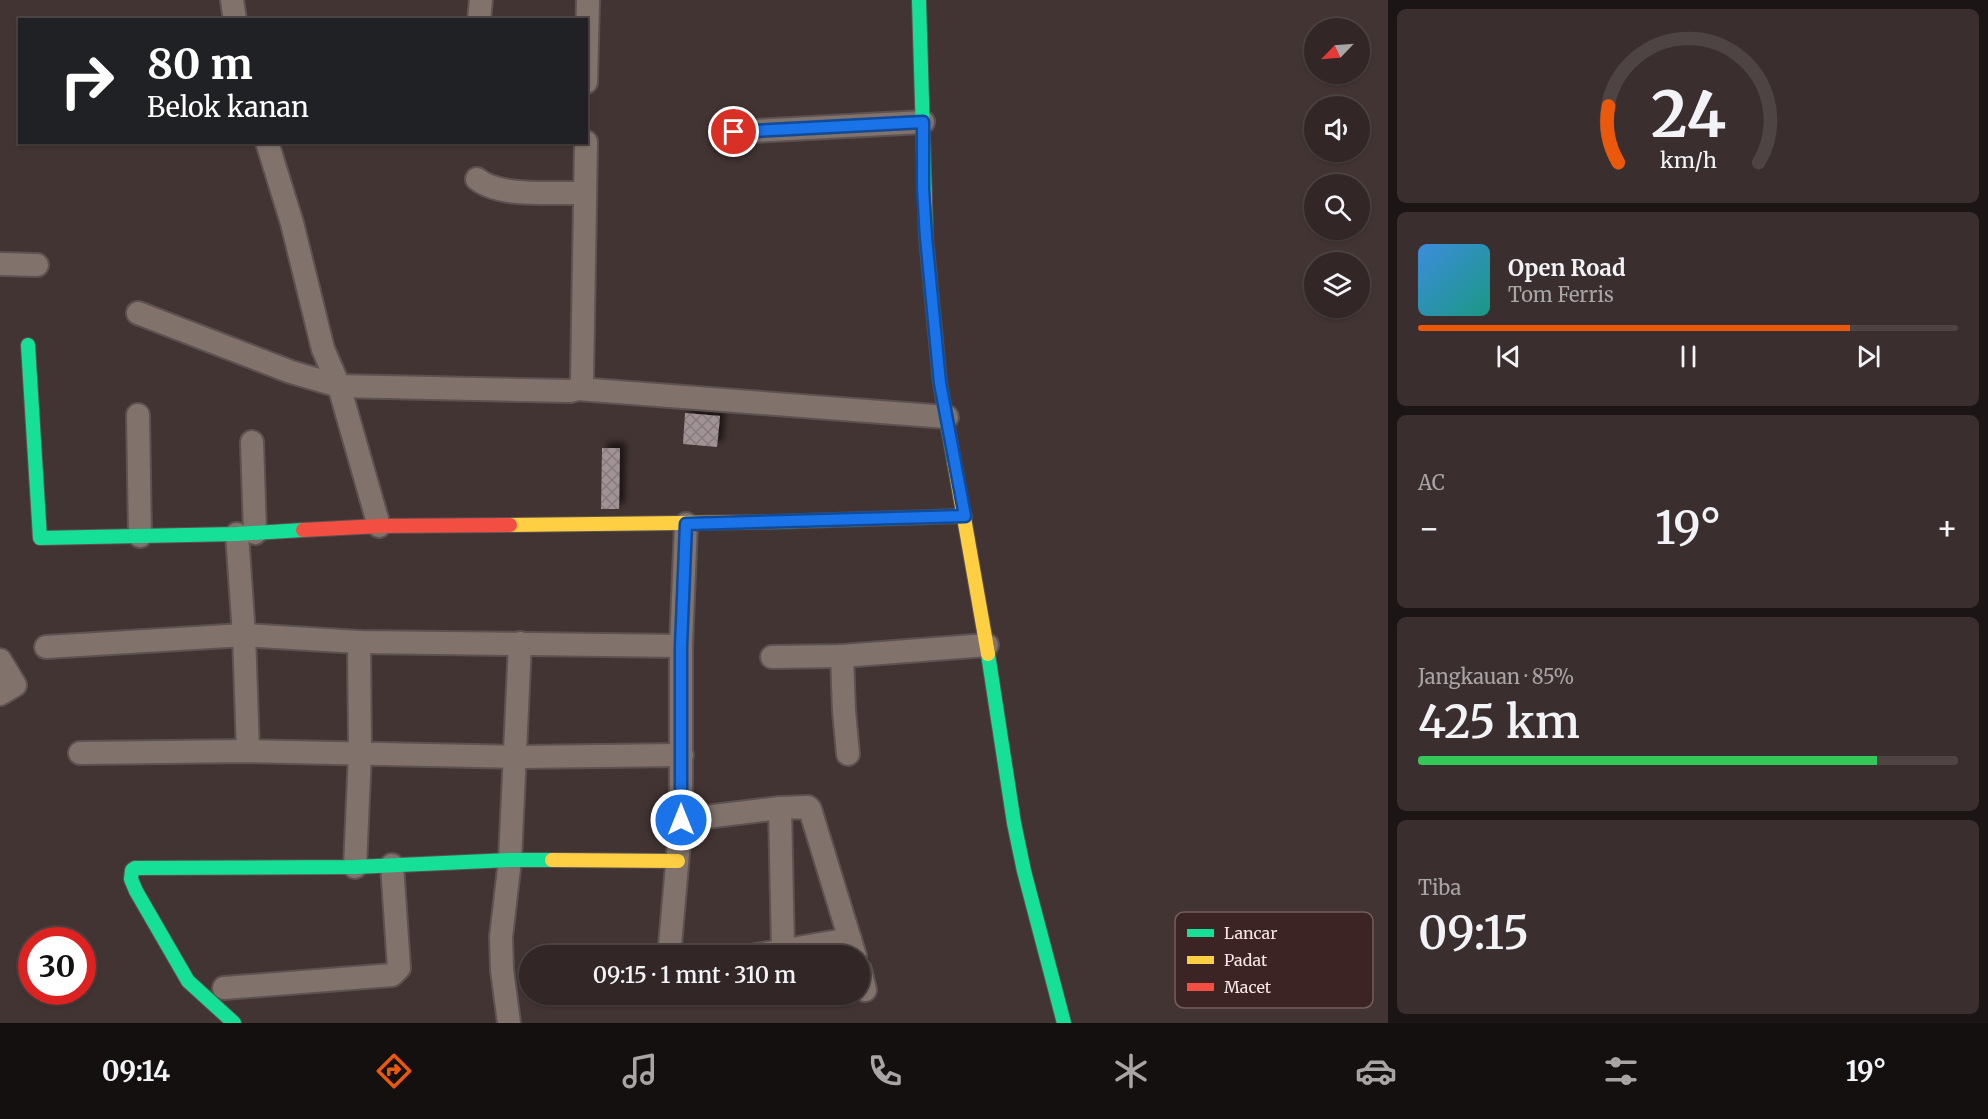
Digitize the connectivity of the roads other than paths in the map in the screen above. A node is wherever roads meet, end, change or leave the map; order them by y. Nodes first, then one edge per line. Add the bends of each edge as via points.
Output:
1 (232, 0) edge
2 (481, 0) edge
3 (588, 0) edge
4 (919, 0) edge
5 (235, 18) edge
6 (480, 18) edge
7 (588, 18) edge
8 (923, 122) junction
9 (734, 132) dead end
10 (268, 144) edge
11 (586, 144) edge
12 (477, 179) dead end
13 (585, 193) junction
14 (0, 264) edge
15 (37, 265) dead end
16 (138, 313) dead end
17 (28, 345) dead end
18 (339, 386) junction
19 (578, 389) junction
20 (138, 415) dead end
21 (947, 417) junction
22 (252, 442) dead end
23 (965, 516) junction
24 (686, 524) junction
25 (378, 526) junction
26 (246, 533) junction
27 (140, 536) junction
28 (244, 635) junction
29 (359, 642) junction
30 (520, 643) junction
31 (987, 645) junction
32 (681, 646) junction
33 (46, 647) dead end
34 (842, 656) junction
35 (771, 657) dead end
36 (0, 660) edge
37 (0, 694) edge
38 (248, 751) junction
39 (360, 752) junction
40 (80, 753) dead end
41 (848, 754) dead end
42 (681, 755) junction
43 (516, 757) junction
44 (780, 808) junction
45 (681, 820) junction
46 (510, 860) junction
47 (678, 861) junction
48 (392, 865) junction
49 (355, 867) junction
50 (670, 945) edge
51 (783, 945) edge
52 (852, 945) edge
53 (224, 988) dead end
54 (234, 1023) edge
55 (509, 1023) edge
56 (1064, 1023) edge

1 - 5 street
2 - 6 street
3 - 7 street
4 - 8 street
8 - 9 street
8 - 21 street via 926,237 940,383
10 - 18 street via 323,349
11 - 13 street
12 - 13 street via 503,191
13 - 19 street via 582,381
14 - 15 street
16 - 18 street via 291,372
17 - 27 street via 40,538
18 - 19 street
18 - 25 street
19 - 21 street
20 - 27 street
21 - 23 street
22 - 26 street
23 - 24 street
23 - 31 street
24 - 25 street
24 - 32 street
25 - 26 street
26 - 27 street
26 - 28 street
28 - 29 street
28 - 33 street
28 - 38 street
29 - 30 street
29 - 39 street
30 - 32 street
30 - 43 street
31 - 34 street
31 - 56 street via 1026,882
32 - 42 street
34 - 35 street
34 - 41 street
36 - 37 street via 15,685
38 - 39 street
38 - 40 street
39 - 43 street
39 - 49 street
42 - 43 street
42 - 45 street
43 - 46 street
44 - 45 street
44 - 51 street
44 - 52 street via 810,809
45 - 47 street
46 - 47 street
46 - 48 street
46 - 55 street via 501,937
47 - 50 street
48 - 49 street
48 - 53 street via 397,972
49 - 54 street via 132,870 136,891 188,981

